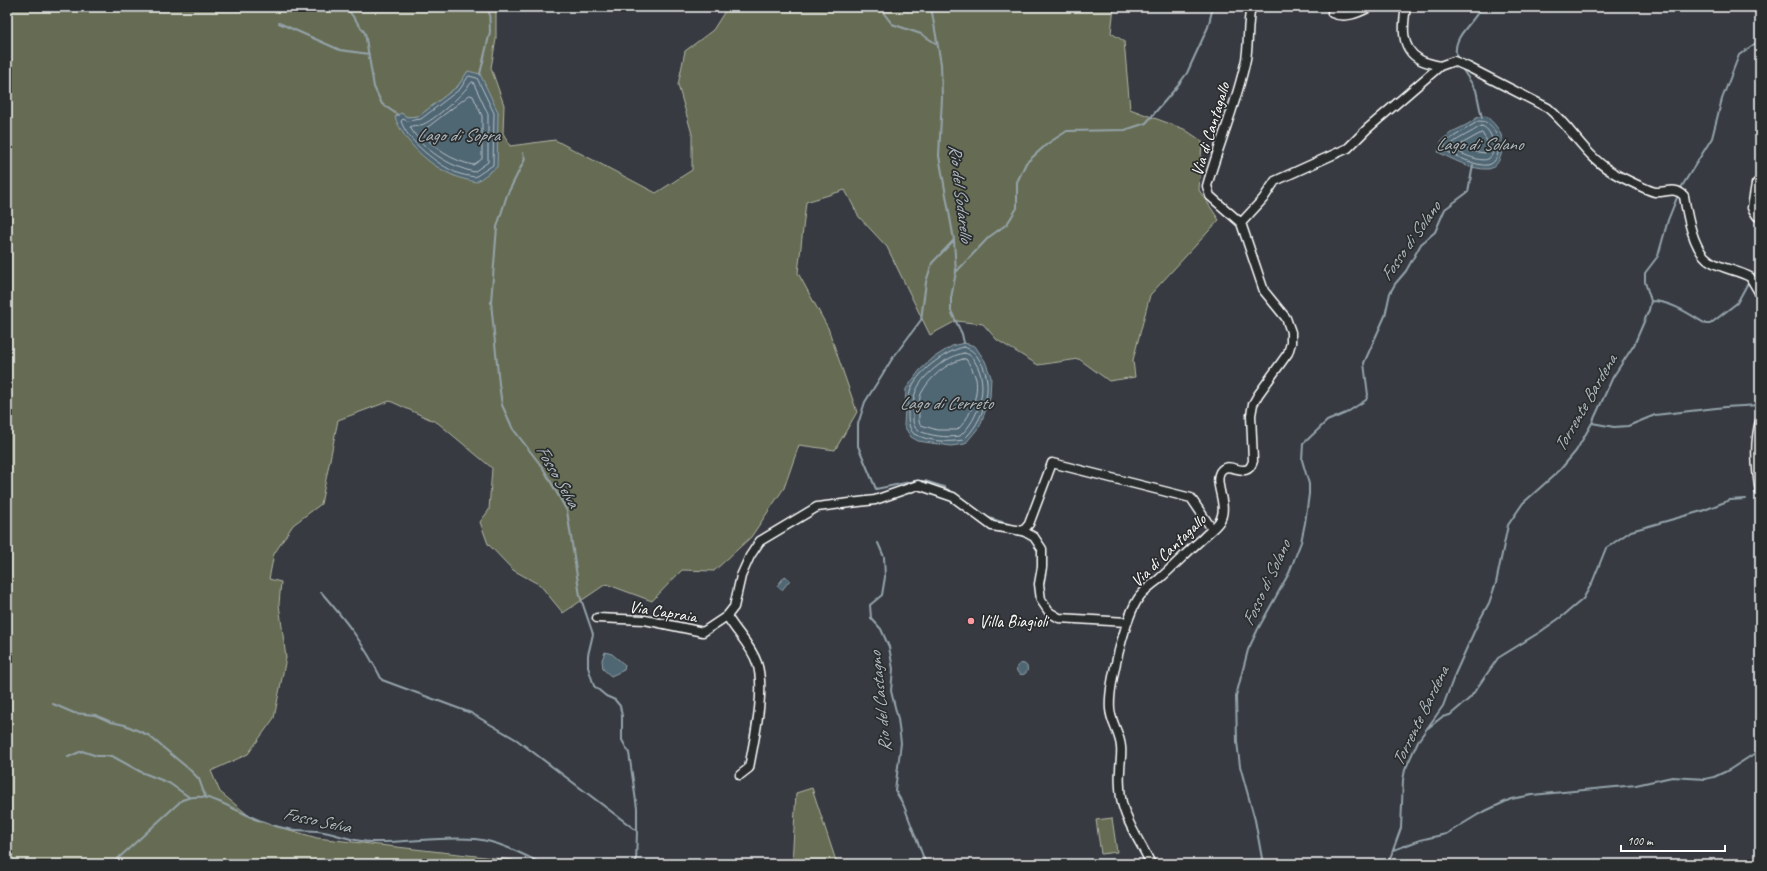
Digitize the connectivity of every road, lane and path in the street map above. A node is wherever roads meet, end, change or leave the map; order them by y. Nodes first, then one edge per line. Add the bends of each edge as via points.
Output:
1 (1251, 7) edge
2 (1333, 7) edge
3 (1370, 7) edge
4 (1406, 7) edge
5 (1440, 66) junction
6 (1760, 180) edge
7 (1760, 218) edge
8 (1241, 223) junction
9 (1760, 294) edge
10 (1760, 421) edge
11 (1760, 492) edge
12 (1212, 529) junction
13 (1023, 531) junction
14 (727, 616) junction
15 (597, 618) dead end
16 (1127, 622) junction
17 (740, 775) dead end
18 (1151, 864) edge

1 - 8 street, Via di Cantagallo via 1246,58 1232,112 1207,186 1210,196
2 - 3 street via 1332,13 1339,16 1358,13
4 - 5 street via 1403,32 1406,44 1420,60
5 - 8 street via 1348,148 1275,181
5 - 9 street via 1454,61 1548,108 1597,162 1619,176 1654,192 1678,191 1684,196 1693,236 1700,250 1708,260 1750,276
6 - 7 street via 1756,184 1752,208
8 - 12 street, Via di Cantagallo via 1264,291 1286,318 1292,342 1288,353 1253,404 1251,466 1248,470 1229,467 1220,471 1224,506 1219,522
10 - 11 street via 1757,430 1757,474
12 - 13 street via 1191,498 1052,463 1029,524
12 - 16 street, Via di Cantagallo via 1146,589 1133,607
13 - 14 street, Via Capraia via 992,526 953,497 918,485 875,500 817,507 760,540 741,576 734,607
13 - 16 street via 1034,537 1042,549 1039,584 1041,600 1049,612 1059,618
14 - 15 street, Via Capraia via 703,632 645,620
14 - 17 street via 746,642 759,673 760,692 749,768
16 - 18 street, Via di Cantagallo via 1111,688 1111,721 1122,746 1121,799 1126,815

